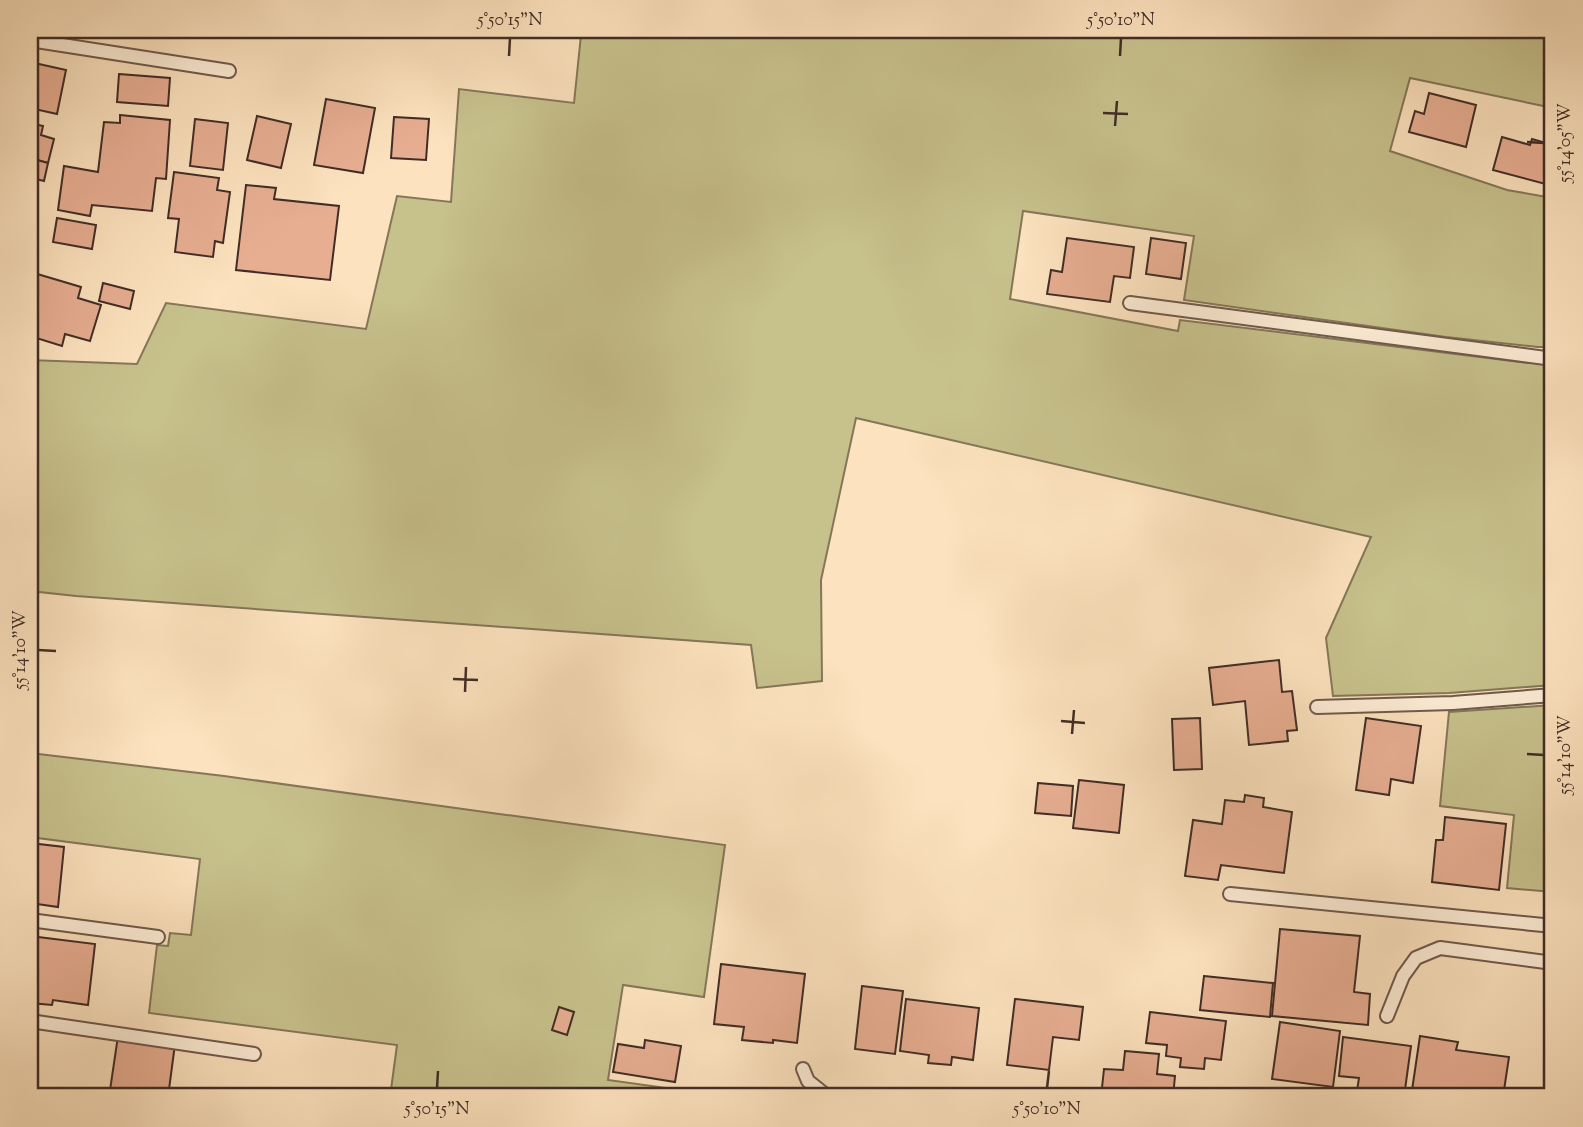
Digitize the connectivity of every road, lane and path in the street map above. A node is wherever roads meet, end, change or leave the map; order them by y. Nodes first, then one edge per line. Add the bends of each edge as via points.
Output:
1 (30, 40) edge
2 (229, 71) dead end
3 (1130, 303) dead end
4 (1553, 359) edge
5 (1553, 695) edge
6 (1317, 707) dead end
7 (1230, 894) dead end
8 (30, 920) edge
9 (1553, 926) edge
10 (158, 937) dead end
11 (1553, 963) edge
12 (1387, 1016) dead end
13 (30, 1021) edge
14 (254, 1054) dead end
15 (803, 1069) dead end
16 (828, 1097) edge

1 - 2 lane
3 - 4 lane
5 - 6 lane
7 - 9 lane
8 - 10 lane
11 - 12 lane via 1440,948 1416,958 1403,976
13 - 14 lane
15 - 16 lane via 808,1082

